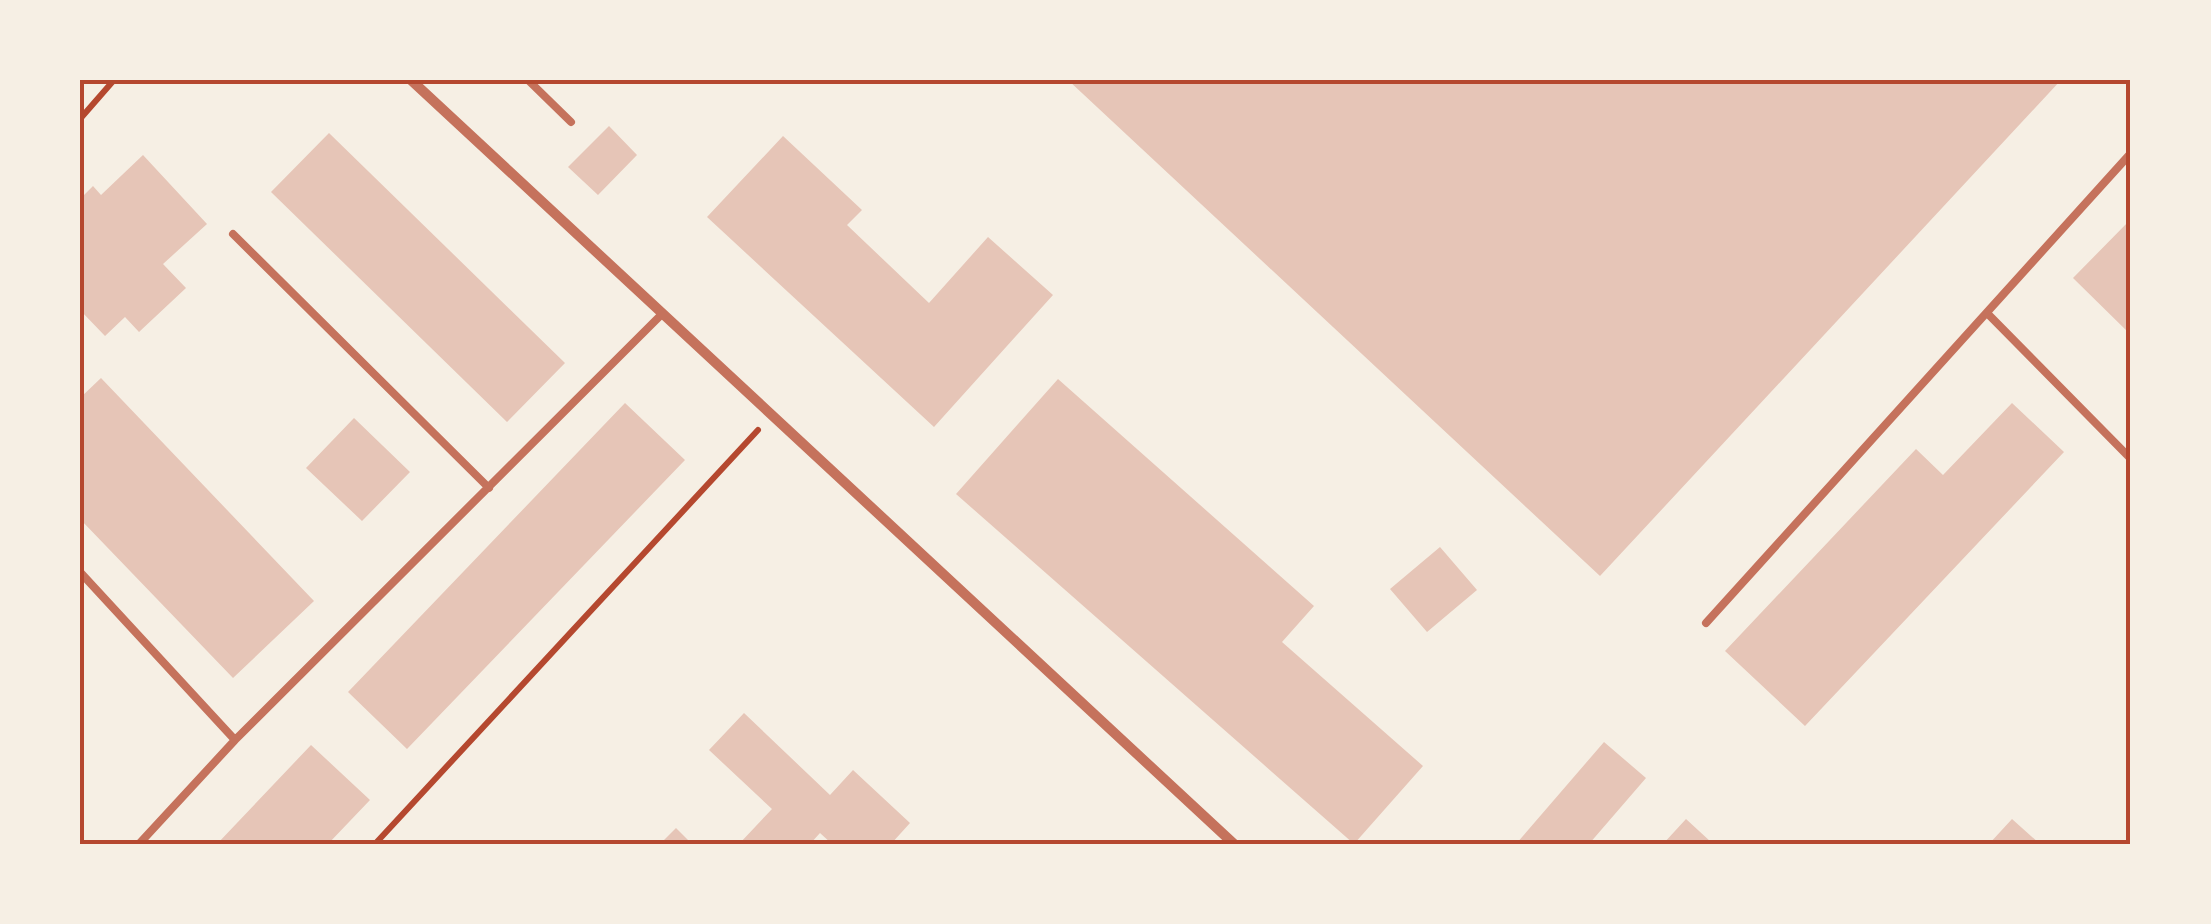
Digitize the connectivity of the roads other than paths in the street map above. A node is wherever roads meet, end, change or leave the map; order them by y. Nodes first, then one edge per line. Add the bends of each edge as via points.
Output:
1 (411, 80) edge
2 (528, 80) edge
3 (571, 122) dead end
4 (2131, 153) edge
5 (234, 234) dead end
6 (662, 314) junction
7 (1988, 314) junction
8 (2131, 459) edge
9 (488, 488) junction
10 (80, 572) edge
11 (1706, 624) dead end
12 (235, 740) junction
13 (139, 844) edge
14 (1234, 844) edge

1 - 6 street
2 - 3 lane
4 - 7 lane
5 - 9 lane
6 - 9 lane
6 - 14 street
7 - 8 lane
7 - 11 lane
9 - 12 lane
10 - 12 lane
12 - 13 lane

